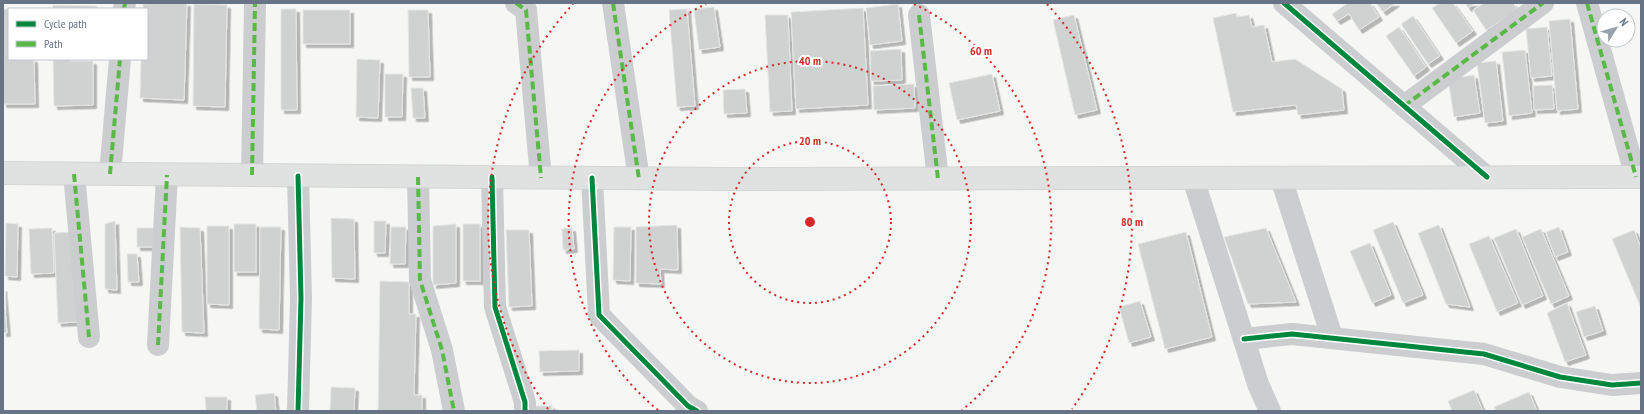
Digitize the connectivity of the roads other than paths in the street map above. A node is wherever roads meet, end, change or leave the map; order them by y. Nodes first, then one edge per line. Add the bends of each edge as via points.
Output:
1 (255, 3) edge
2 (516, 3) edge
3 (613, 3) edge
4 (1284, 3) edge
5 (1544, 3) edge
6 (1587, 3) edge
7 (919, 15) dead end
8 (120, 60) edge
9 (1404, 106) junction
10 (3, 173) edge
11 (74, 174) junction
12 (110, 174) junction
13 (167, 175) junction
14 (252, 175) junction
15 (298, 176) junction
16 (418, 177) junction
17 (492, 177) junction
18 (1487, 177) junction
19 (541, 178) junction
20 (592, 178) junction
21 (1193, 178) junction
22 (1281, 178) junction
23 (1638, 178) edge
24 (639, 179) junction
25 (938, 179) junction
26 (89, 337) dead end
27 (1332, 337) junction
28 (1244, 338) junction
29 (158, 345) dead end
30 (1641, 383) edge
31 (298, 411) edge
32 (454, 411) edge
33 (525, 411) edge
34 (697, 411) edge
35 (1270, 411) edge

1 - 14 street
2 - 19 street via 526,10
3 - 24 street
4 - 9 street
5 - 9 street
6 - 23 street
7 - 25 street
8 - 12 street
9 - 18 street
10 - 11 main road
11 - 12 main road
11 - 26 street
12 - 13 main road
13 - 14 main road
13 - 29 street
14 - 15 main road
15 - 16 main road
15 - 31 street via 301,298
16 - 17 main road
16 - 32 street via 420,280 442,350
17 - 19 main road
17 - 33 street via 495,307 525,402
18 - 22 main road
18 - 23 main road
19 - 20 main road
20 - 24 main road
20 - 34 street via 599,315 688,406
21 - 22 main road
21 - 25 main road
21 - 28 street
22 - 27 street
24 - 25 main road
27 - 28 street via 1292,334
27 - 30 street via 1484,354 1560,377 1612,385
28 - 35 street via 1258,384

